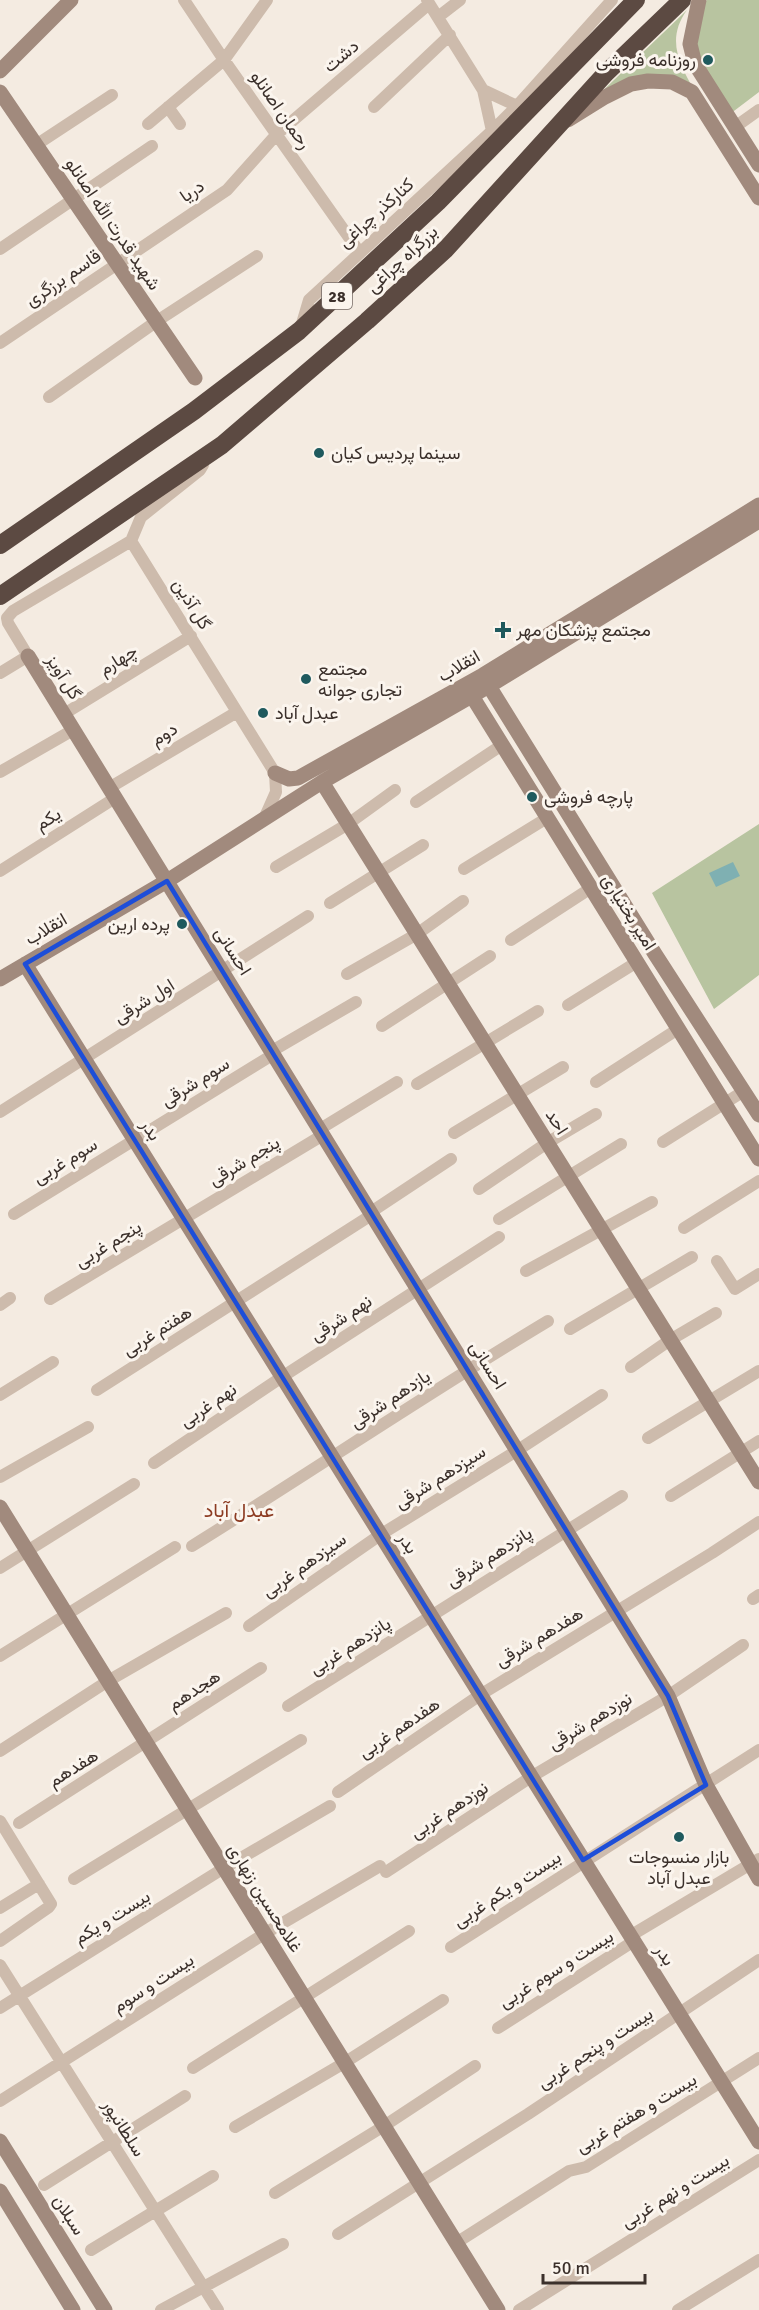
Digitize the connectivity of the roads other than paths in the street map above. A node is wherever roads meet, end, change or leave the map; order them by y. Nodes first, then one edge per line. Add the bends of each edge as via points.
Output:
1 (71, 0) edge
2 (184, 0) edge
3 (267, 0) edge
4 (460, 0) edge
5 (612, 0) edge
6 (636, 0) edge
7 (682, 0) edge
8 (699, 0) edge
9 (428, 2) edge
10 (438, 17) junction
11 (450, 35) junction
12 (224, 60) junction
13 (0, 71) edge
14 (483, 90) junction
15 (0, 92) edge
16 (112, 95) dead end
17 (517, 106) junction
18 (168, 107) junction
19 (374, 107) dead end
20 (759, 110) edge
21 (148, 124) dead end
22 (180, 124) dead end
23 (560, 124) junction
24 (735, 127) junction
25 (492, 131) junction
26 (276, 135) junction
27 (36, 145) junction
28 (152, 146) dead end
29 (759, 165) edge
30 (759, 198) edge
31 (73, 199) junction
32 (0, 249) edge
33 (360, 253) junction
34 (257, 256) dead end
35 (117, 264) junction
36 (157, 321) junction
37 (299, 331) junction
38 (0, 343) edge
39 (195, 378) dead end
40 (49, 397) dead end
41 (204, 462) junction
42 (759, 505) edge
43 (759, 521) edge
44 (131, 541) junction
45 (0, 545) edge
46 (0, 596) edge
47 (191, 636) junction
48 (28, 656) junction
49 (0, 673) edge
50 (486, 681) junction
51 (469, 691) junction
52 (237, 712) junction
53 (64, 714) junction
54 (74, 730) junction
55 (502, 745) junction
56 (0, 772) edge
57 (275, 773) junction
58 (322, 782) junction
59 (395, 790) dead end
60 (112, 793) junction
61 (416, 802) dead end
62 (547, 818) junction
63 (264, 819) junction
64 (348, 824) junction
65 (423, 845) dead end
66 (276, 867) dead end
67 (464, 869) dead end
68 (0, 871) edge
69 (378, 874) junction
70 (167, 881) junction
71 (615, 888) junction
72 (595, 894) junction
73 (463, 901) dead end
74 (330, 903) dead end
75 (308, 916) dead end
76 (417, 934) junction
77 (511, 940) dead end
78 (490, 956) dead end
79 (637, 963) junction
80 (25, 964) junction
81 (223, 972) junction
82 (347, 974) dead end
83 (0, 979) edge
84 (448, 985) junction
85 (356, 1002) dead end
86 (568, 1005) dead end
87 (538, 1011) dead end
88 (382, 1026) dead end
89 (678, 1029) junction
90 (486, 1044) junction
91 (273, 1053) junction
92 (84, 1060) junction
93 (563, 1067) dead end
94 (397, 1082) dead end
95 (596, 1083) dead end
96 (417, 1084) dead end
97 (744, 1091) junction
98 (516, 1094) junction
99 (725, 1105) junction
100 (0, 1112) edge
101 (596, 1114) dead end
102 (759, 1115) edge
103 (322, 1132) junction
104 (454, 1133) dead end
105 (134, 1140) junction
106 (663, 1142) dead end
107 (547, 1143) junction
108 (621, 1144) dead end
109 (451, 1159) dead end
110 (759, 1159) edge
111 (568, 1176) junction
112 (759, 1181) edge
113 (479, 1189) dead end
114 (652, 1202) dead end
115 (372, 1213) junction
116 (14, 1214) dead end
117 (183, 1219) junction
118 (499, 1219) dead end
119 (684, 1228) dead end
120 (601, 1229) junction
121 (499, 1237) dead end
122 (692, 1257) dead end
123 (717, 1261) dead end
124 (526, 1271) dead end
125 (759, 1274) edge
126 (637, 1287) junction
127 (419, 1289) junction
128 (51, 1299) dead end
129 (236, 1302) junction
130 (716, 1313) dead end
131 (548, 1321) dead end
132 (570, 1329) dead end
133 (670, 1340) junction
134 (53, 1362) dead end
135 (631, 1367) dead end
136 (468, 1369) junction
137 (759, 1371) edge
138 (282, 1377) junction
139 (97, 1389) dead end
140 (0, 1395) edge
141 (602, 1395) dead end
142 (708, 1401) junction
143 (88, 1427) dead end
144 (648, 1438) dead end
145 (759, 1441) edge
146 (518, 1450) junction
147 (740, 1453) junction
148 (333, 1458) junction
149 (154, 1464) dead end
150 (0, 1477) edge
151 (759, 1482) edge
152 (134, 1484) dead end
153 (622, 1496) dead end
154 (671, 1496) dead end
155 (0, 1507) edge
156 (759, 1522) edge
157 (567, 1530) junction
158 (380, 1534) junction
159 (192, 1546) dead end
160 (175, 1547) dead end
161 (27, 1550) junction
162 (0, 1568) edge
163 (617, 1611) junction
164 (226, 1613) dead end
165 (67, 1615) junction
166 (431, 1616) junction
167 (249, 1626) dead end
168 (743, 1645) dead end
169 (0, 1656) edge
170 (261, 1668) dead end
171 (108, 1681) junction
172 (480, 1695) junction
173 (668, 1696) junction
174 (288, 1706) dead end
175 (301, 1740) dead end
176 (146, 1743) junction
177 (759, 1750) edge
178 (0, 1751) edge
179 (531, 1777) junction
180 (706, 1785) junction
181 (339, 1792) dead end
182 (330, 1806) dead end
183 (187, 1808) junction
184 (0, 1821) edge
185 (19, 1823) dead end
186 (583, 1860) junction
187 (755, 1862) edge
188 (224, 1868) junction
189 (74, 1879) dead end
190 (759, 1879) edge
191 (39, 1884) junction
192 (0, 1908) edge
193 (409, 1931) dead end
194 (264, 1934) junction
195 (632, 1939) junction
196 (0, 1941) edge
197 (451, 1947) dead end
198 (759, 1960) edge
199 (0, 1965) edge
200 (20, 1996) junction
201 (304, 1997) junction
202 (443, 2000) dead end
203 (0, 2008) edge
204 (679, 2014) junction
205 (498, 2028) dead end
206 (759, 2058) edge
207 (62, 2063) junction
208 (344, 2063) junction
209 (476, 2066) dead end
210 (193, 2068) dead end
211 (721, 2082) junction
212 (185, 2096) dead end
213 (0, 2101) edge
214 (384, 2126) junction
215 (235, 2127) dead end
216 (0, 2140) edge
217 (112, 2142) junction
218 (759, 2142) edge
219 (759, 2160) edge
220 (213, 2176) dead end
221 (419, 2184) junction
222 (44, 2185) dead end
223 (0, 2191) edge
224 (275, 2193) dead end
225 (155, 2211) junction
226 (339, 2234) dead end
227 (456, 2243) junction
228 (283, 2244) dead end
229 (91, 2250) dead end
230 (759, 2260) edge
231 (204, 2288) junction
232 (102, 2309) edge
233 (74, 2310) edge
234 (161, 2310) edge
235 (218, 2310) edge
236 (498, 2310) edge
237 (519, 2310) edge
238 (678, 2310) edge

1 - 13 street
2 - 12 street, رحمان اصانلو
3 - 12 street
4 - 10 street
5 - 17 street, کنارکذر چراغی
6 - 37 highway, بزرگراه چراغی / 28 via 438,202
7 - 23 highway, بزرگراه چراغی / 28
8 - 24 street via 691,35 692,54
9 - 10 street
9 - 26 street, دشت
10 - 11 street
11 - 14 street
11 - 19 street
12 - 18 street
12 - 26 street, رحمان اصانلو
14 - 17 street
14 - 25 street
15 - 27 street, شهید قدرت الله اصانلو
16 - 27 street
17 - 25 street, کنارکذر چراغی
18 - 21 street
18 - 22 street
20 - 24 street
23 - 30 street via 632,84 672,82 692,92
23 - 41 highway, بزرگراه چراغی / 28 via 446,249
24 - 29 street
25 - 33 street, کنارکذر چراغی
26 - 33 street, رحمان اصانلو
26 - 35 street, دریا via 226,190
27 - 31 street, شهید قدرت الله اصانلو
28 - 31 street
31 - 32 street
31 - 35 street, شهید قدرت الله اصانلو
33 - 37 street, کنارکذر چراغی via 309,300
34 - 36 street
35 - 36 street, شهید قدرت الله اصانلو
35 - 38 street, قاسم برزگری
36 - 39 street, شهید قدرت الله اصانلو
36 - 40 street
37 - 45 highway, بزرگراه چراغی / 28 via 194,411
41 - 44 street via 141,517
41 - 46 highway, بزرگراه چراغی / 28
42 - 50 street, انقلاب
43 - 50 street, انقلاب
44 - 47 street, گل آذین
44 - 48 street, گل آویز via 9,615 8,623
47 - 52 street, گل آذین
47 - 53 street, چهارم
48 - 49 street
48 - 53 street, گل آویز
50 - 51 street, انقلاب
50 - 71 street, امیر بختیاری
51 - 55 street, امیر بختیاری
51 - 57 street, انقلاب via 298,778
51 - 58 street, انقلاب
52 - 57 street, گل آذین
52 - 60 street, دوم
53 - 54 street, گل آویز
54 - 56 street
54 - 60 street, گل آویز
55 - 61 street
55 - 62 street, امیر بختیاری
57 - 63 street via 276,792
58 - 63 street, انقلاب
58 - 64 street, احد
59 - 64 street
60 - 68 street, یکم
60 - 70 street, گل آویز
62 - 67 street
62 - 72 street, امیر بختیاری
63 - 70 street, انقلاب
64 - 66 street
64 - 69 street, احد
65 - 69 street
69 - 74 street
69 - 76 street, احد
70 - 80 street, انقلاب
70 - 81 street, احسانی
71 - 72 street
71 - 97 street, امیر بختیاری
72 - 77 street
72 - 79 street, امیر بختیاری
73 - 76 street
75 - 81 street
76 - 82 street
76 - 84 street, احد
78 - 84 street
79 - 86 street
79 - 89 street, امیر بختیاری
80 - 83 street, انقلاب
80 - 92 street, بدر
81 - 91 street, احسانی
81 - 92 street, اول شرقی
84 - 88 street
84 - 90 street, احد
85 - 91 street
87 - 90 street
89 - 95 street
89 - 99 street, امیر بختیاری
90 - 96 street
90 - 98 street, احد
91 - 103 street, احسانی
91 - 105 street, سوم شرقی
92 - 100 street, اول شرقی
92 - 105 street, بدر
93 - 98 street
94 - 103 street, پنجم شرقی
97 - 99 street
97 - 102 street, امیر بختیاری
98 - 104 street
98 - 107 street, احد
99 - 106 street
99 - 110 street, امیر بختیاری
101 - 107 street
103 - 115 street, احسانی
103 - 117 street, پنجم شرقی
105 - 116 street, سوم غربی
105 - 117 street, بدر
107 - 111 street, احد
107 - 113 street
108 - 111 street
109 - 115 street, هفتم غربی
111 - 118 street
111 - 120 street, احد
112 - 119 street
114 - 120 street
115 - 127 street, احسانی
115 - 129 street, هفتم غربی
117 - 128 street, پنجم غربی
117 - 129 street, بدر
120 - 124 street
120 - 126 street, احد
121 - 127 street, نهم شرقی
122 - 126 street
123 - 125 street via 735,1289
126 - 132 street
126 - 133 street, احد
127 - 136 street, احسانی
127 - 138 street, نهم شرقی
129 - 138 street, بدر
129 - 139 street, هفتم غربی
130 - 133 street
131 - 136 street, یازدهم شرقی
133 - 135 street
133 - 142 street, احد
134 - 140 street
136 - 146 street, احسانی
136 - 148 street, یازدهم شرقی
137 - 142 street
138 - 148 street, بدر
138 - 149 street, نهم غربی
141 - 146 street, سیزدهم شرقی
142 - 144 street
142 - 147 street, احد
143 - 150 street
145 - 147 street
146 - 157 street, احسانی
146 - 158 street, سیزدهم شرقی
147 - 151 street, احد
147 - 154 street
148 - 158 street, بدر
148 - 159 street, یازدهم شرقی
152 - 161 street
153 - 157 street, پانزدهم شرقی
155 - 161 street, غلامحسین زنهاری
156 - 163 street
157 - 163 street, احسانی
157 - 166 street, پانزدهم شرقی
158 - 166 street, بدر
158 - 167 street, سیزدهم غربی
160 - 165 street
161 - 162 street
161 - 165 street, غلامحسین زنهاری
163 - 172 street, هفدهم شرقی
163 - 173 street, احسانی
164 - 171 street
165 - 169 street
165 - 171 street, غلامحسین زنهاری
166 - 172 street, بدر
166 - 174 street, پانزدهم غربی
168 - 173 street, نوزدهم شرقی
170 - 176 street, هجدهم
171 - 176 street, غلامحسین زنهاری
171 - 178 street
172 - 179 street, بدر
172 - 181 street, هفدهم غربی
173 - 179 street, نوزدهم شرقی
173 - 180 street, احسانی
175 - 183 street
176 - 183 street, غلامحسین زنهاری
176 - 185 street, هفدهم
177 - 180 street, بیست و یکم غربی
179 - 186 street, بدر
179 - 194 street, نوزدهم غربی via 383,1869
180 - 186 street, بیست و یکم غربی
180 - 187 street, احسانی
182 - 188 street, بیست و یکم
183 - 188 street, غلامحسین زنهاری
183 - 189 street
184 - 191 street
186 - 195 street, بدر
186 - 197 street, بیست و یکم غربی
187 - 190 street, احسانی
187 - 195 street, بیست و سوم غربی
188 - 194 street, غلامحسین زنهاری
188 - 200 street, بیست و یکم
191 - 192 street
191 - 196 street via 51,1904 49,1907
193 - 201 street
194 - 201 street, غلامحسین زنهاری
194 - 207 street, بیست و سوم
195 - 204 street, بدر
195 - 205 street, بیست و سوم غربی
198 - 204 street, بیست و پنجم غربی
199 - 200 street, سلطانپور
200 - 203 street
200 - 207 street, سلطانپور
201 - 208 street, غلامحسین زنهاری
201 - 210 street
202 - 208 street
204 - 211 street, بدر
204 - 221 street, بیست و پنجم غربی
206 - 211 street, بیست و هفتم غربی
207 - 213 street, بیست و سوم
207 - 217 street, سلطانپور
208 - 214 street, غلامحسین زنهاری
208 - 215 street
209 - 214 street
211 - 218 street, بدر
211 - 227 street, بیست و هفتم غربی
212 - 217 street
214 - 221 street, غلامحسین زنهاری
214 - 224 street
216 - 232 street, سبلان
217 - 222 street
217 - 225 street, سلطانپور
219 - 237 street, بیست و نهم غربی
220 - 225 street
221 - 226 street, بیست و پنجم غربی
221 - 227 street, غلامحسین زنهاری
223 - 233 street
225 - 229 street
225 - 231 street, سلطانپور
227 - 236 street, غلامحسین زنهاری
228 - 231 street
230 - 238 street
231 - 234 street
231 - 235 street, سلطانپور

